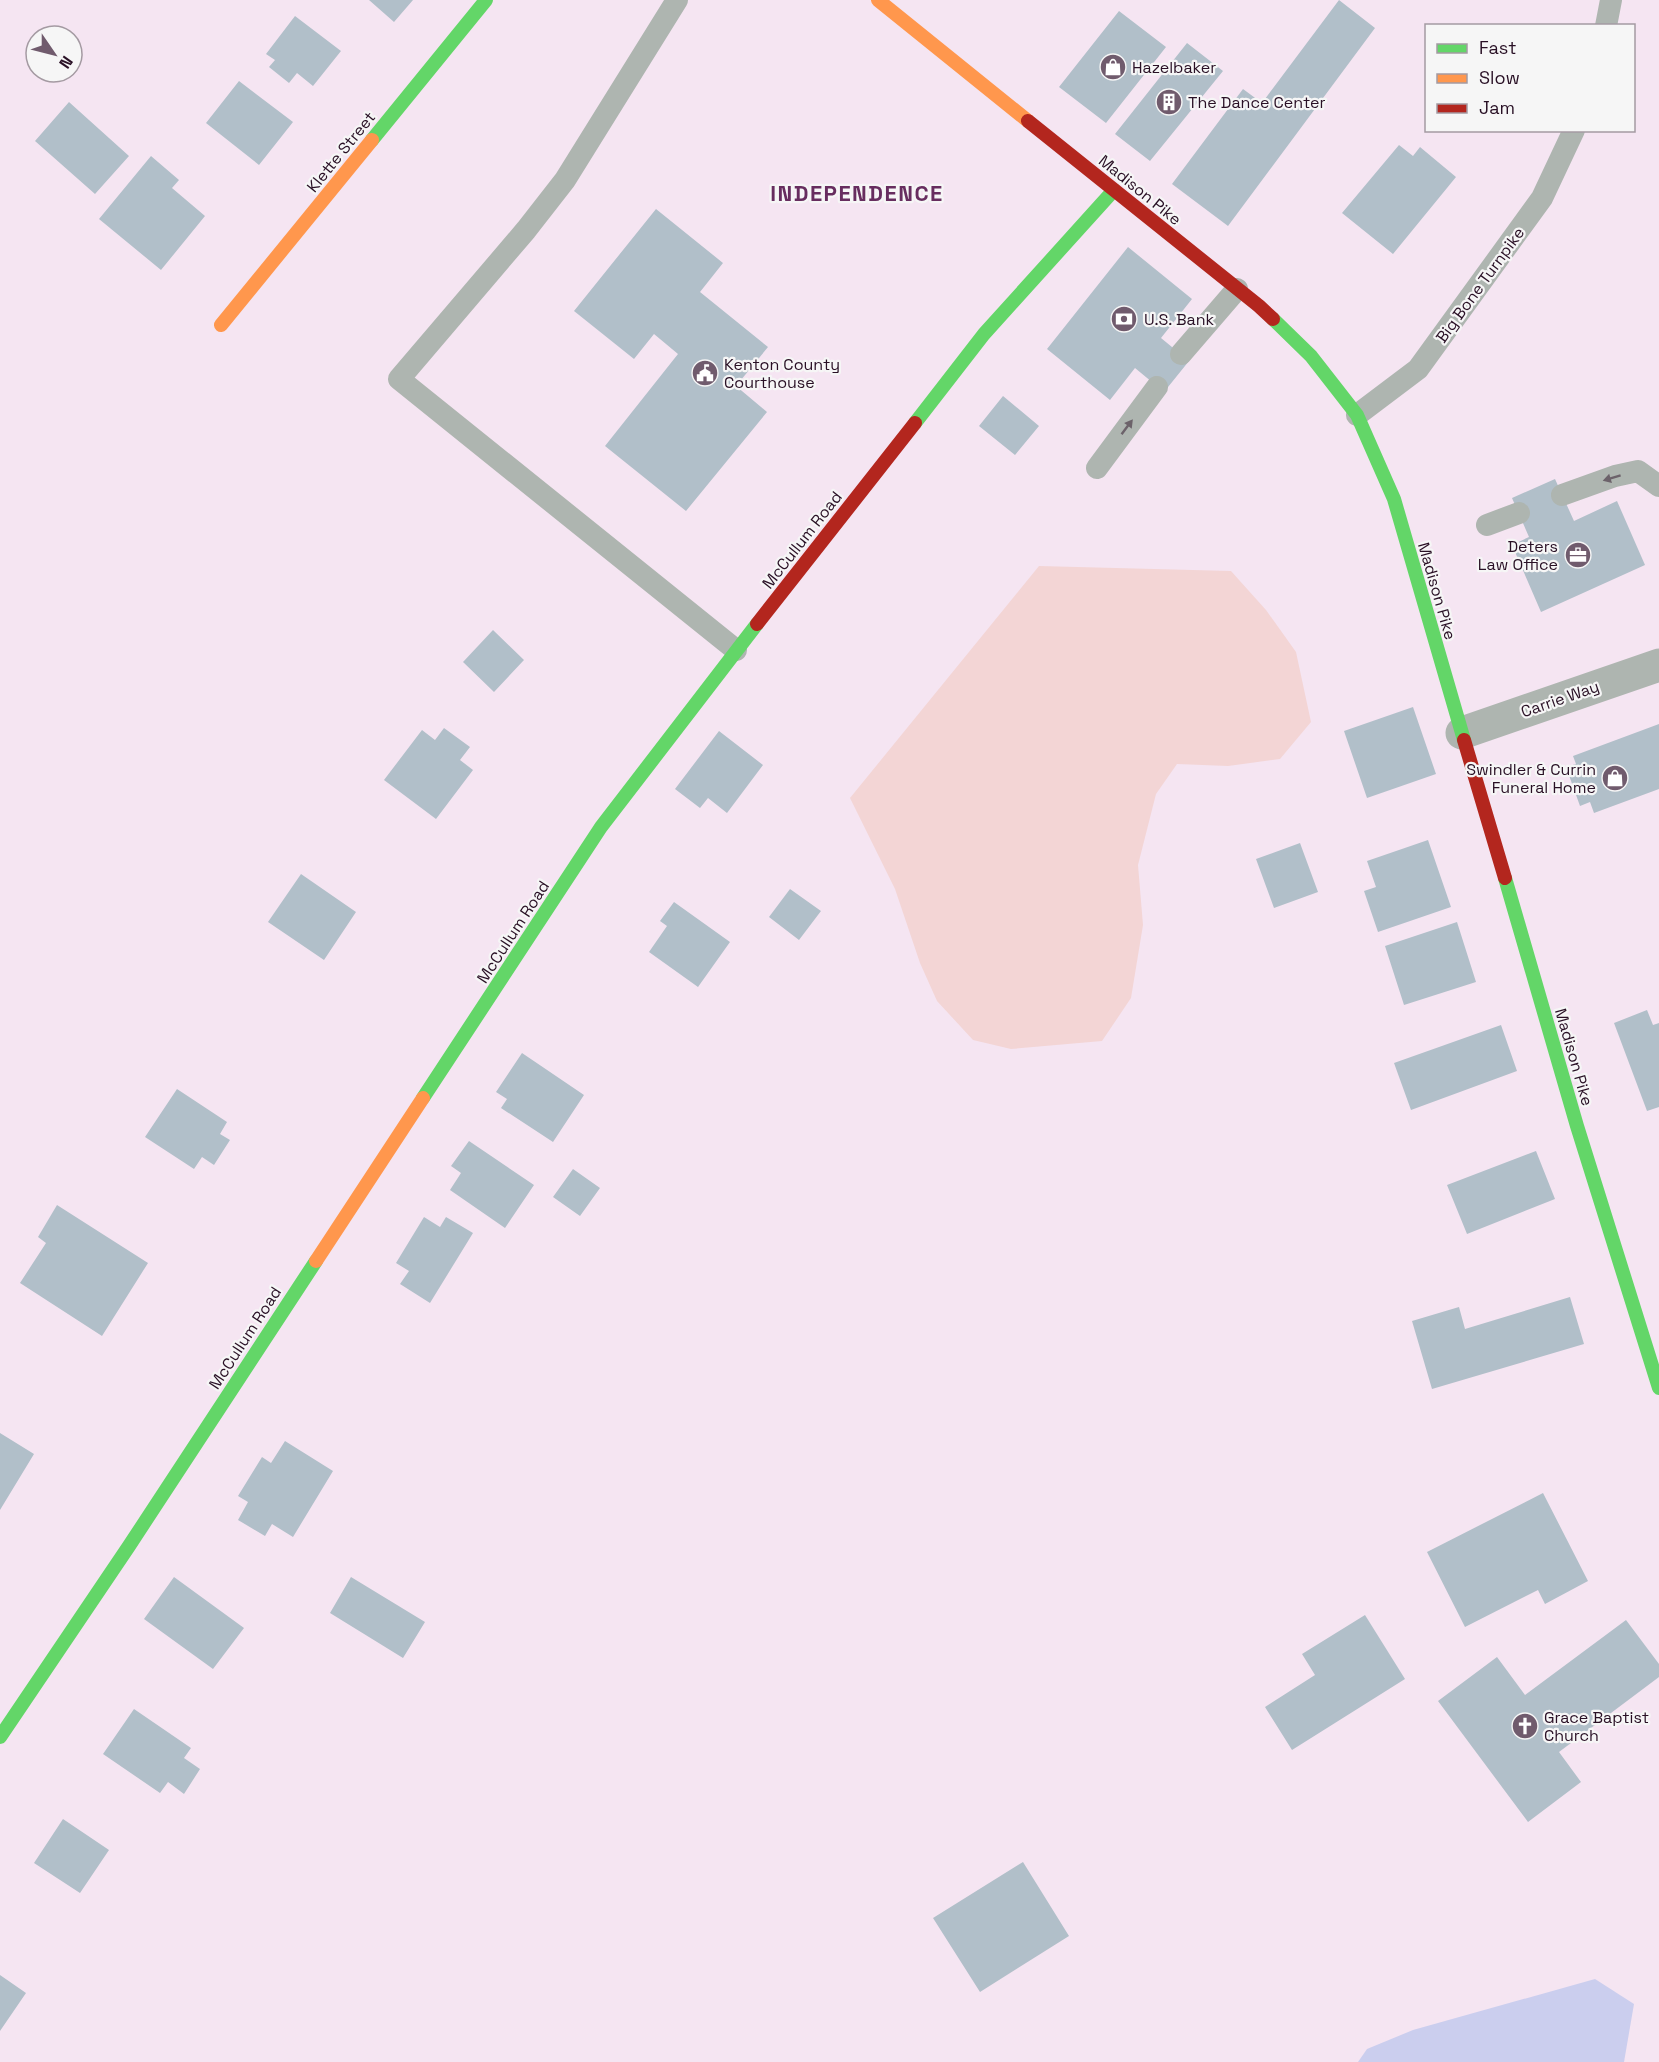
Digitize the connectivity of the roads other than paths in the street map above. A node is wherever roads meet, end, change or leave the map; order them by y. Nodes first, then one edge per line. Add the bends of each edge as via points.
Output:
1 (486, 0) edge
2 (677, 0) edge
3 (878, 0) edge
4 (1611, 0) edge
5 (1606, 24) edge
6 (1573, 132) edge
7 (1114, 190) junction
8 (1237, 289) junction
9 (221, 325) dead end
10 (1181, 354) dead end
11 (1157, 387) dead end
12 (1357, 415) junction
13 (1097, 468) dead end
14 (1659, 486) edge
15 (1562, 495) dead end
16 (1519, 513) dead end
17 (1487, 525) dead end
18 (736, 650) junction
19 (1659, 666) edge
20 (1462, 733) junction
21 (1659, 1388) edge
22 (0, 1737) edge

1 - 9 street, Klette Street
2 - 18 lane via 565,180 399,379
3 - 7 street, Madison Pike
4 - 5 lane
6 - 12 lane, Big Bone Turnpike via 1542,198 1419,369
7 - 8 street, Madison Pike
7 - 18 street, McCullum Road via 984,334
8 - 10 lane
8 - 12 street, Madison Pike via 1311,356
13 -> 11 lane
12 - 20 street, Madison Pike via 1394,499
14 -> 15 lane via 1638,471
16 - 17 lane
18 - 22 street, McCullum Road via 601,827
19 - 20 street, Carrie Way
20 - 21 street, Madison Pike via 1577,1126

